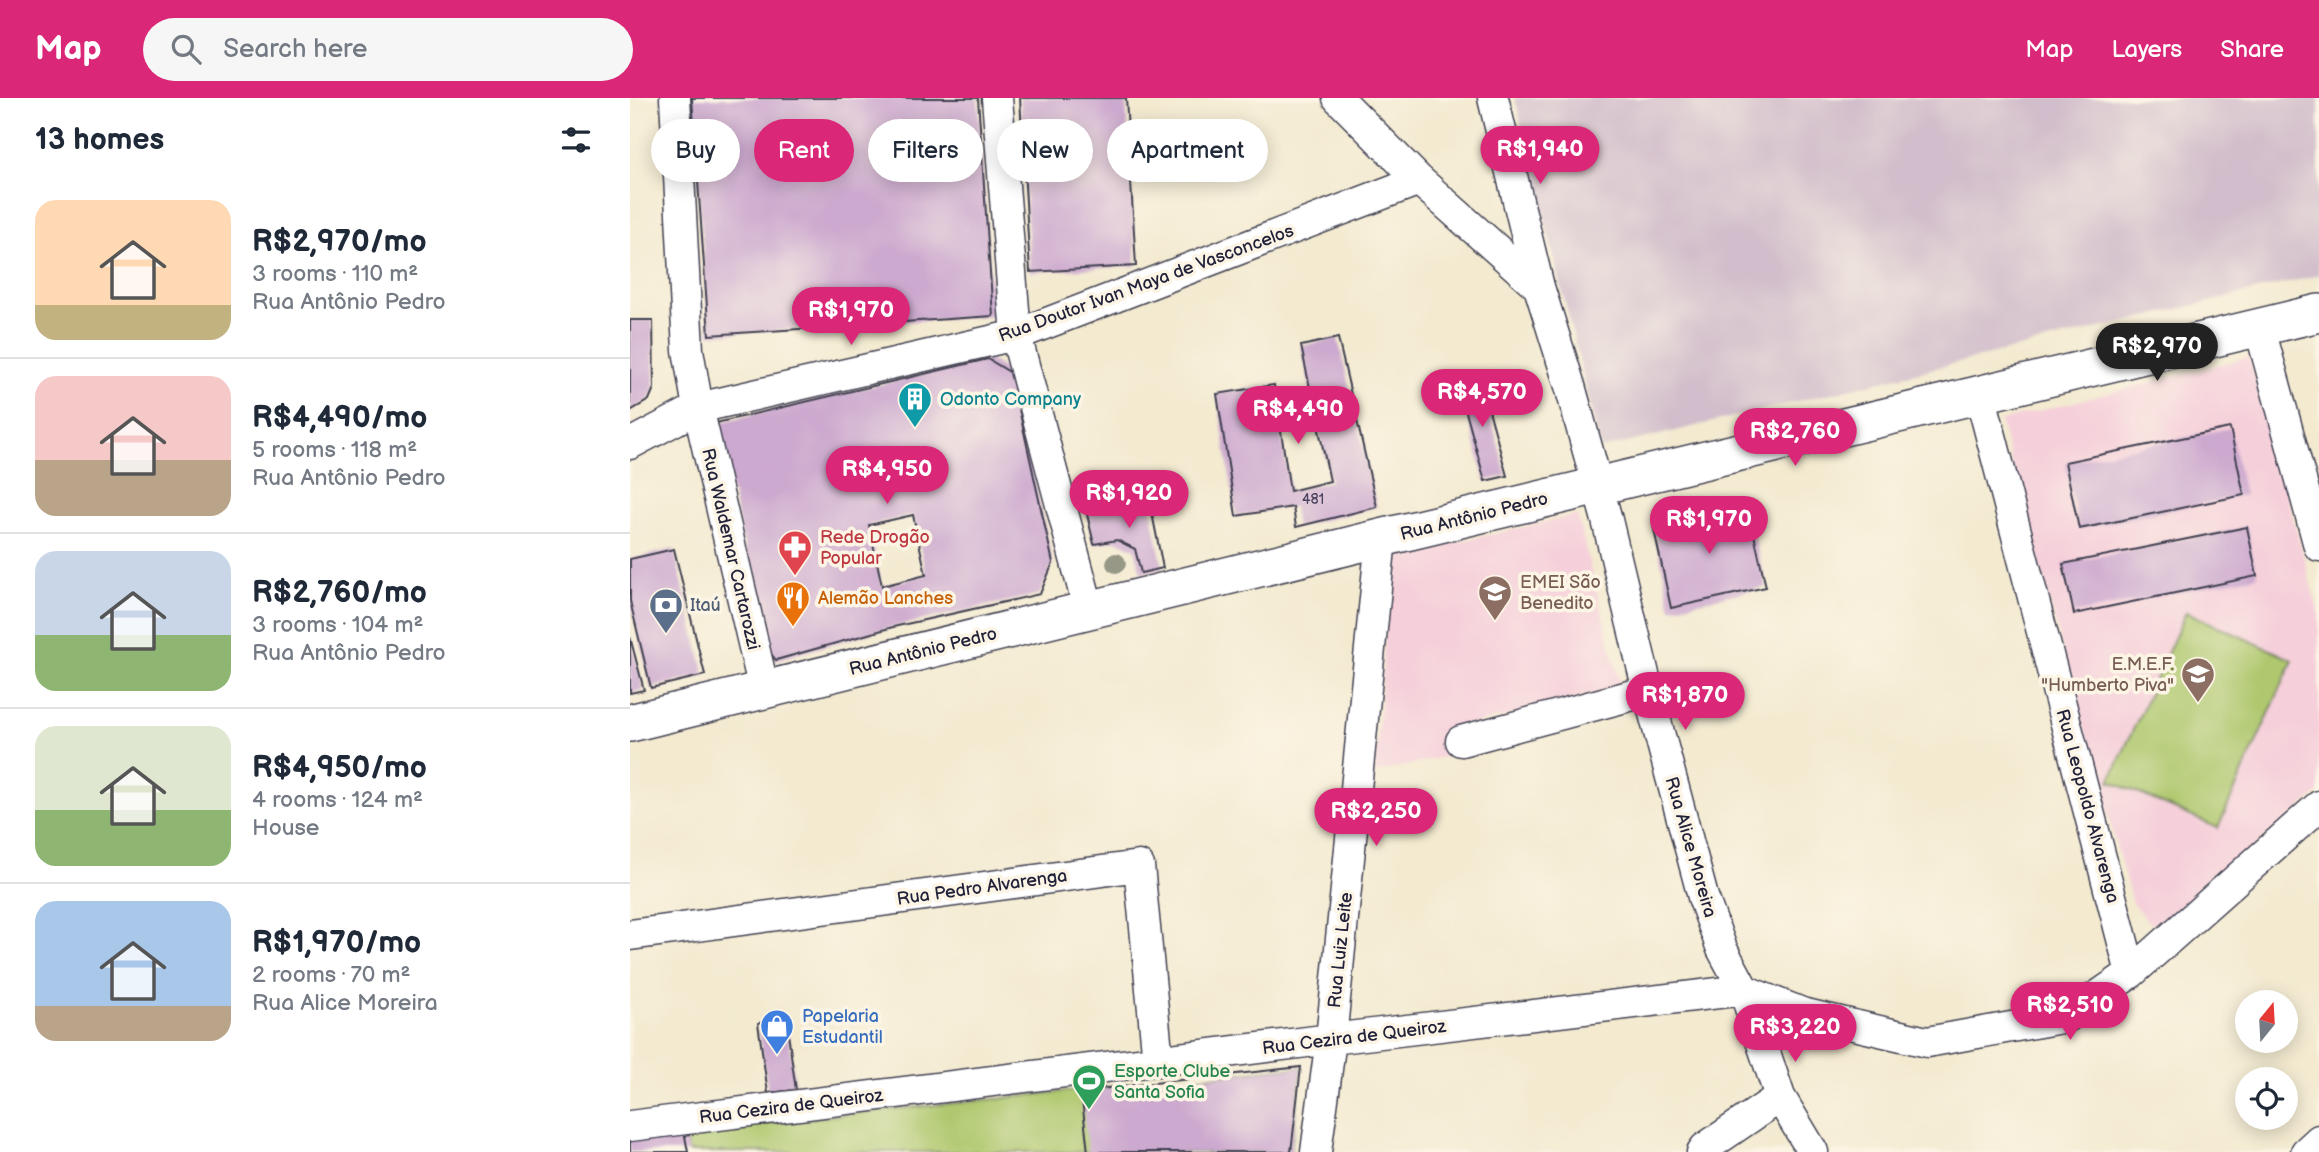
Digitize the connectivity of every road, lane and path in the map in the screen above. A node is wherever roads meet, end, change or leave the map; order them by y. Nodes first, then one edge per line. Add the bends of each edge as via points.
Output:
1 (675, 98) edge
2 (997, 98) edge
3 (1338, 98) edge
4 (1493, 98) edge
5 (1419, 180) junction
6 (1539, 287) junction
7 (2319, 313) edge
8 (2260, 329) junction
9 (1016, 335) junction
10 (1980, 394) junction
11 (698, 408) junction
12 (630, 444) edge
13 (1597, 486) junction
14 (1381, 538) junction
15 (2319, 546) edge
16 (1089, 611) junction
17 (764, 690) junction
18 (1648, 691) junction
19 (630, 723) edge
20 (1461, 741) dead end
21 (2319, 806) edge
22 (630, 935) edge
23 (2131, 973) junction
24 (1744, 990) junction
25 (1331, 1039) junction
26 (1158, 1061) junction
27 (1780, 1097) junction
28 (630, 1126) edge
29 (2319, 1140) edge
30 (1316, 1152) edge
31 (1702, 1152) edge
32 (1812, 1152) edge
33 (2306, 1152) edge

1 - 11 street, Rua Waldemar Cartarozzi via 688,350
2 - 9 street
3 - 5 street
4 - 6 street, Rua Alice Moreira
5 - 6 street
5 - 9 street, Rua Doutor Ivan Maya de Vasconcelos
6 - 13 street, Rua Alice Moreira
7 - 8 main road, Rua Antônio Pedro
8 - 10 main road, Rua Antônio Pedro
8 - 15 street
9 - 11 street, Rua Doutor Ivan Maya de Vasconcelos
9 - 16 street
10 - 13 main road, Rua Antônio Pedro
10 - 23 street, Rua Leopoldo Alvarenga
11 - 12 street, Rua Doutor Ivan Maya de Vasconcelos
11 - 17 street, Rua Waldemar Cartarozzi
13 - 14 main road, Rua Antônio Pedro
13 - 18 street, Rua Alice Moreira
14 - 16 main road, Rua Antônio Pedro
14 - 25 street, Rua Luiz Leite
16 - 17 main road, Rua Antônio Pedro
17 - 19 main road, Rua Antônio Pedro
18 - 20 street
18 - 24 street, Rua Alice Moreira via 1703,897 1722,949
21 - 23 street
22 - 26 street, Rua Pedro Alvarenga via 1139,866
23 - 24 street via 2067,1017 1927,1042 1802,1013
24 - 25 street, Rua Cezira de Queiroz
24 - 27 street, Rua Alice Moreira
25 - 26 street, Rua Cezira de Queiroz
25 - 30 street, Rua Luiz Leite
26 - 28 street, Rua Cezira de Queiroz
27 - 31 street
27 - 32 street, Rua Alice Moreira
29 - 33 street

